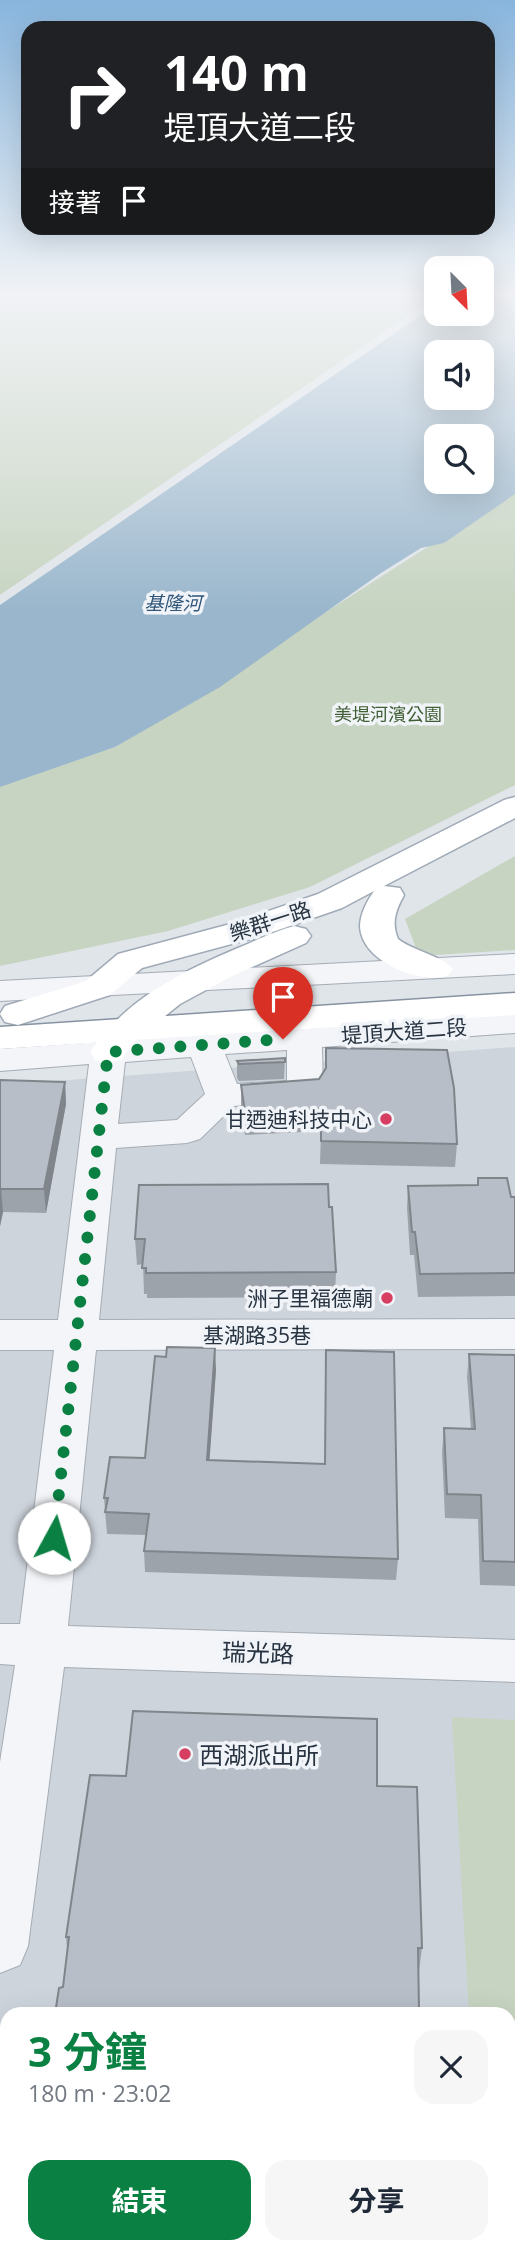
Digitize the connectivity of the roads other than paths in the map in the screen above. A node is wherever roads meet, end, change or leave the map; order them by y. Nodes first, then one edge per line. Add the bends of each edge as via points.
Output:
1 (515, 806) edge
2 (515, 826) edge
3 (388, 895) junction
4 (515, 964) edge
5 (436, 969) junction
6 (0, 979) edge
7 (192, 983) junction
8 (515, 985) edge
9 (99, 988) junction
10 (515, 1004) edge
11 (153, 1006) junction
12 (4, 1015) edge
13 (515, 1023) edge
14 (304, 1038) junction
15 (115, 1042) junction
16 (204, 1045) junction
17 (0, 1060) edge
18 (224, 1096) junction
19 (99, 1137) junction
20 (515, 1334) edge
21 (0, 1335) edge
22 (76, 1336) junction
23 (21, 1645) edge
24 (515, 1661) edge
25 (0, 1945) edge

1 - 9 main road, 樂群一路 via 330,901 246,930 130,961
2 - 3 main road, 樂群一路
3 - 5 main road via 377,912 376,930 383,943 409,963
3 - 7 main road, 樂群一路
4 - 5 street
5 - 7 street
6 - 9 street via 47,976
7 - 9 street
7 - 11 main road, 樂群一路
8 - 11 main road, 堤頂大道二段
9 - 12 street
10 - 15 main road, 堤頂大道二段
11 - 12 main road, 堤頂大道二段
11 - 15 main road, 樂群一路
12 - 15 main road, 堤頂大道二段
13 - 14 street, 堤頂大道二段
14 - 16 street, 堤頂大道二段
14 - 18 street via 305,1091
15 - 16 street, 堤頂大道二段
15 - 17 street, 堤頂大道二段
15 - 19 street
16 - 18 street
18 - 19 street via 187,1131
19 - 22 street
20 - 22 street, 基湖路35巷
21 - 22 street, 基湖路35巷
22 - 23 street
23 - 24 street, 瑞光路
23 - 25 street

